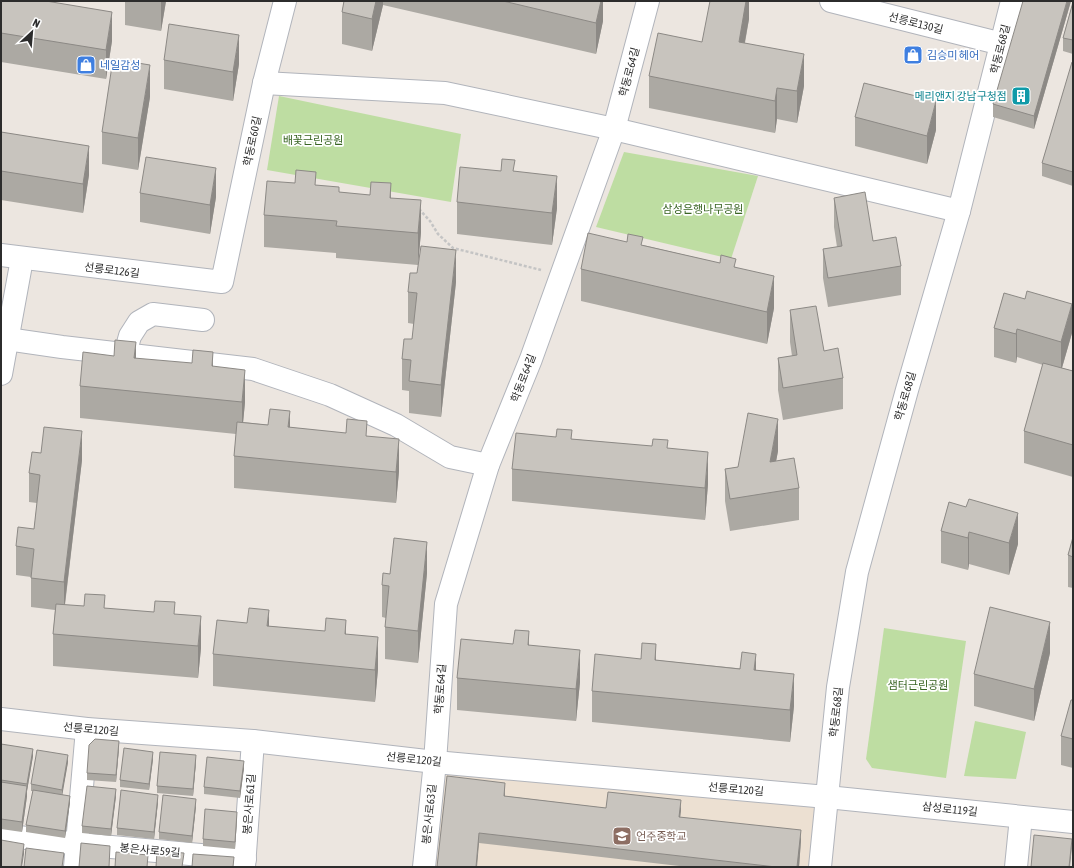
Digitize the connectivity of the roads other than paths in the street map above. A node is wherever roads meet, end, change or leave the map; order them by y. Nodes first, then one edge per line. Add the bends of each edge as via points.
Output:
1 (285, 1) edge
2 (648, 1) edge
3 (831, 1) edge
4 (1012, 1) edge
5 (1002, 44) junction
6 (264, 84) junction
7 (614, 129) junction
8 (959, 211) junction
9 (11, 257) edge
10 (222, 282) joint
11 (203, 320) dead end
12 (7, 339) junction
13 (125, 354) junction
14 (1, 374) edge
15 (488, 465) junction
16 (1, 719) edge
17 (87, 729) junction
18 (253, 741) junction
19 (435, 762) junction
20 (827, 797) junction
21 (1021, 817) junction
22 (1073, 822) edge
23 (1, 835) edge
24 (78, 844) junction
25 (244, 863) edge
26 (75, 867) edge
27 (424, 867) edge
28 (820, 867) edge
29 (1016, 867) edge

1 - 6 street, 학동로60길
2 - 7 street, 학동로64길
3 - 5 street, 선릉로130길
4 - 5 street, 학동로68길
5 - 8 street, 학동로68길
6 - 7 street via 445,93
6 - 10 street, 학동로60길
7 - 8 street
7 - 15 street, 학동로64길 via 531,359
8 - 20 street, 학동로68길 via 857,572 838,687
9 - 10 street, 선릉로126길
9 - 12 street
11 - 13 street via 153,314 139,322 130,336
12 - 13 street
12 - 14 street
13 - 15 street via 253,369 330,395 396,425 450,457
15 - 19 street, 학동로64길 via 446,604
16 - 17 street, 선릉로120길
17 - 18 street, 선릉로120길
17 - 24 street
18 - 19 street, 선릉로120길
18 - 25 street, 봉은사로61길
19 - 20 street, 선릉로120길
19 - 27 street, 봉은사로63길
20 - 21 street, 삼성로119길
20 - 28 street, 학동로68길
21 - 22 street, 삼성로119길
21 - 29 street
23 - 24 street, 봉은사로59길
24 - 25 street, 봉은사로59길
24 - 26 street

